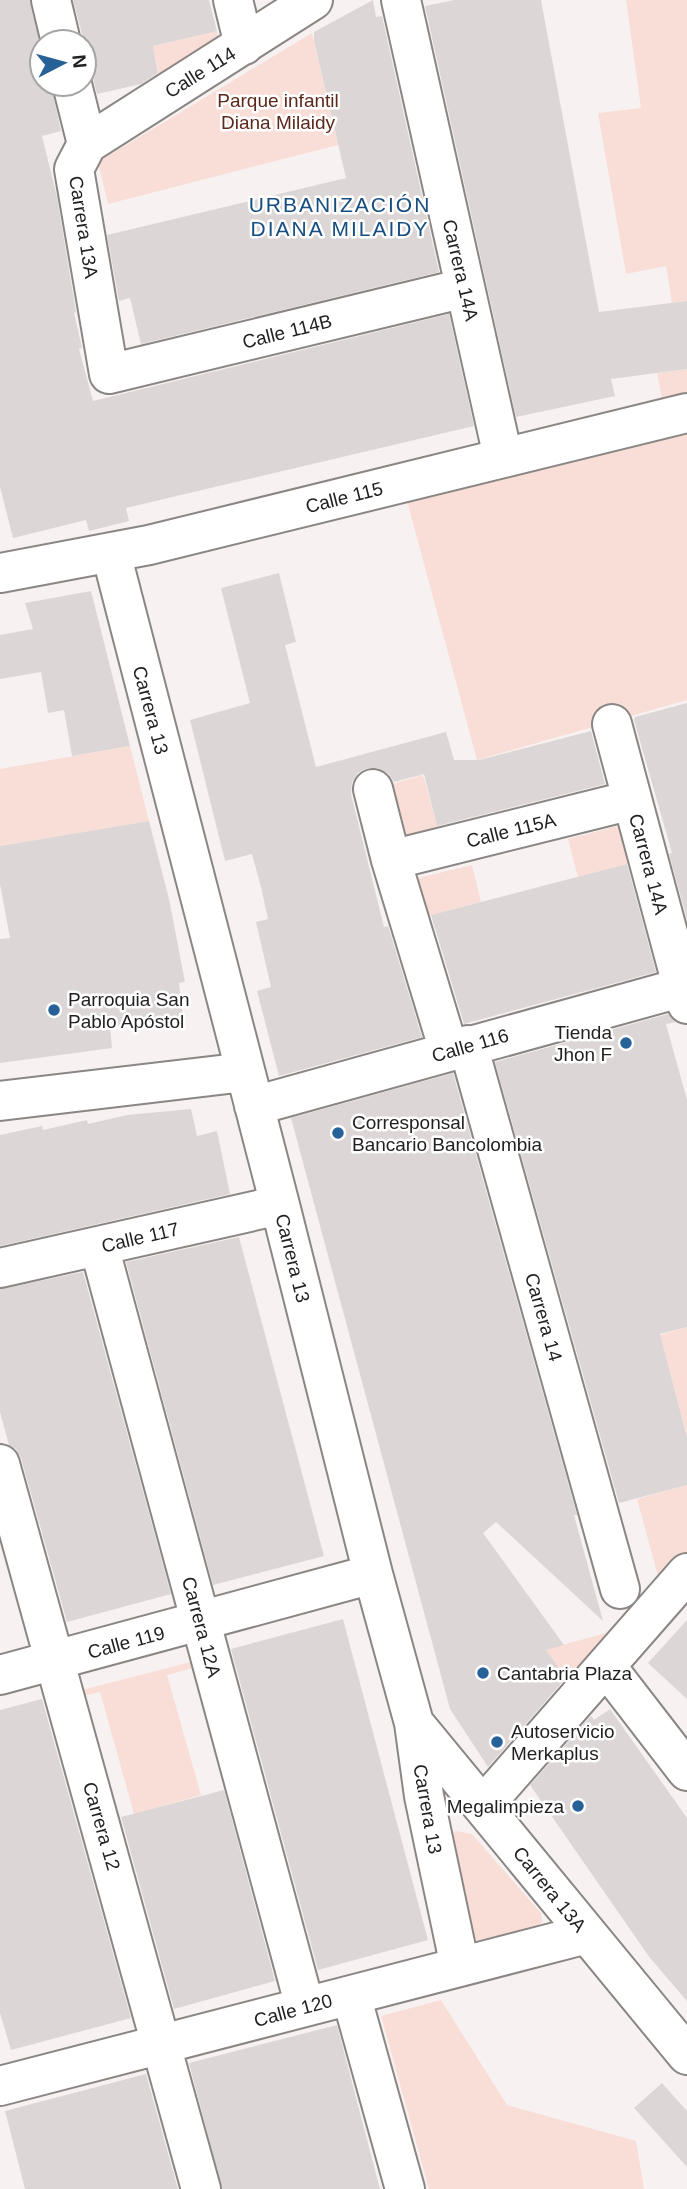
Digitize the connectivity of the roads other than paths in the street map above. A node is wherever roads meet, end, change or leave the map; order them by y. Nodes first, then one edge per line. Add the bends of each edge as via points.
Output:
1 (51, 0) edge
2 (233, 0) edge
3 (313, 0) edge
4 (401, 0) edge
5 (58, 28) edge
6 (244, 45) junction
7 (76, 98) edge
8 (87, 144) junction
9 (465, 288) junction
10 (109, 374) joint
11 (687, 413) edge
12 (503, 457) junction
13 (111, 554) junction
14 (0, 573) edge
15 (612, 724) dead end
16 (373, 789) dead end
17 (632, 800) junction
18 (391, 860) junction
19 (685, 992) edge
20 (459, 1048) junction
21 (249, 1089) junction
22 (0, 1101) edge
23 (280, 1205) junction
24 (99, 1246) junction
25 (0, 1268) edge
26 (0, 1464) edge
27 (687, 1573) edge
28 (373, 1574) junction
29 (620, 1589) dead end
30 (201, 1623) junction
31 (55, 1661) junction
32 (606, 1666) junction
33 (0, 1675) edge
34 (414, 1723) junction
35 (687, 1771) edge
36 (483, 1806) junction
37 (587, 1934) junction
38 (460, 1967) junction
39 (351, 1995) junction
40 (305, 2007) junction
41 (163, 2044) junction
42 (687, 2054) edge
43 (2, 2078) edge
44 (201, 2189) edge
45 (405, 2189) edge

1 - 5 street
2 - 6 street
3 - 6 street, Calle 114
4 - 9 street, Carrera 14A
6 - 8 street, Calle 114
7 - 8 street
8 - 10 street, Carrera 13A via 74,169
9 - 10 street, Calle 114B
9 - 12 street, Carrera 14A
11 - 12 street, Calle 115
12 - 13 street, Calle 115
13 - 14 street, Calle 115
13 - 21 street, Carrera 13
15 - 17 street, Carrera 14A
16 - 18 street, Carrera 14
17 - 18 street, Calle 115A
17 - 19 street, Carrera 14A
18 - 20 street, Carrera 14
19 - 20 street, Calle 116
20 - 21 street, Calle 116
20 - 29 street, Carrera 14
21 - 22 street, Calle 116
21 - 23 street, Carrera 13
23 - 24 street, Calle 117
23 - 28 street, Carrera 13
24 - 25 street, Calle 117
24 - 30 street, Carrera 12A
26 - 31 street, Carrera 12
27 - 32 street
28 - 30 street, Calle 119
28 - 34 street, Carrera 13
30 - 31 street, Calle 119
30 - 40 street, Carrera 12A
31 - 33 street, Calle 119
31 - 41 street, Carrera 12
32 - 35 street
32 - 36 street
34 - 36 street, Carrera 13A
34 - 38 street, Carrera 13 via 424,1796
36 - 37 street, Carrera 13A
37 - 38 street, Calle 120
37 - 42 street, Carrera 13A
38 - 39 street, Calle 120
39 - 40 street, Calle 120
39 - 45 street
40 - 41 street, Calle 120
41 - 43 street, Calle 120
41 - 44 street, Carrera 12

